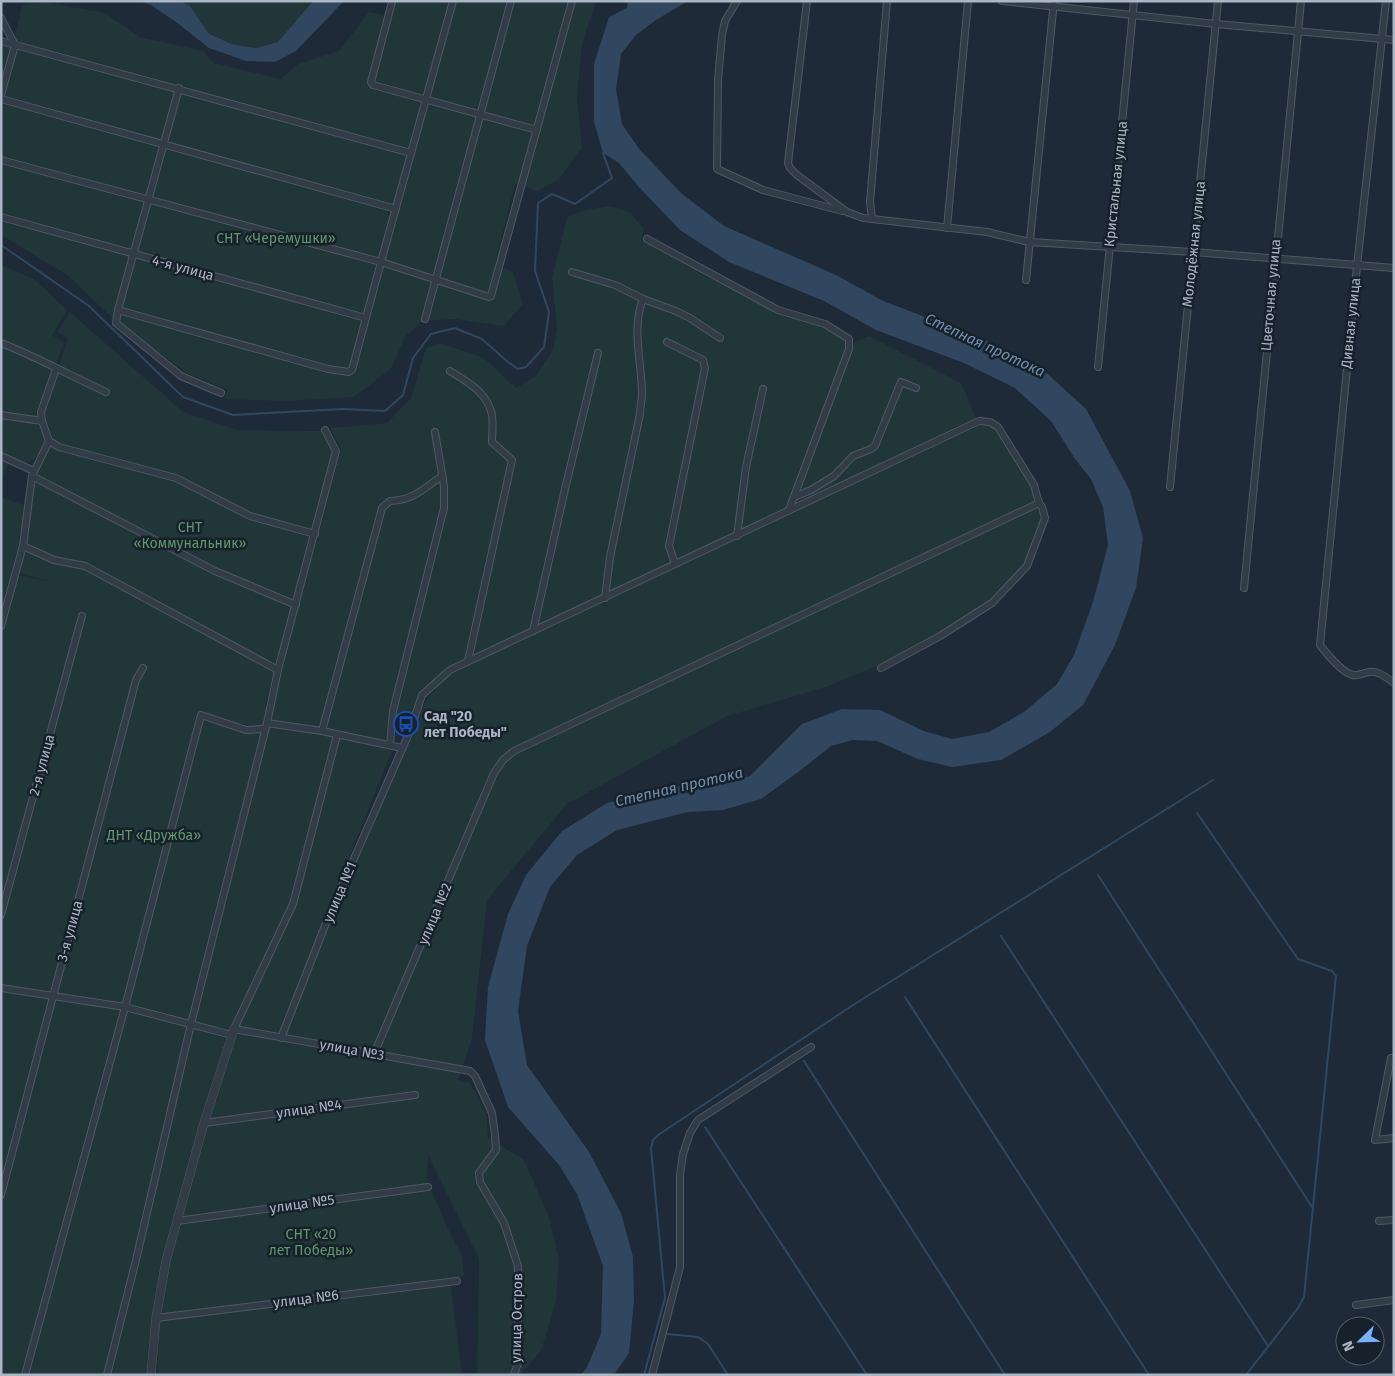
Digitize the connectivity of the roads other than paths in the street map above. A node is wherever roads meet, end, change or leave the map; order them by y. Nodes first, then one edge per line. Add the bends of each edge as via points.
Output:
1 (453, 1) edge
2 (511, 1) edge
3 (572, 1) edge
4 (737, 1) edge
5 (807, 1) edge
6 (887, 1) edge
7 (968, 1) edge
8 (1002, 1) edge
9 (1134, 1) edge
10 (1218, 1) edge
11 (1300, 1) edge
12 (1386, 1) edge
13 (392, 2) edge
14 (1053, 4) edge
15 (1133, 14) junction
16 (1, 18) edge
17 (1216, 24) junction
18 (1298, 31) junction
19 (1382, 38) junction
20 (1, 40) edge
21 (1394, 40) edge
22 (15, 45) junction
23 (179, 88) junction
24 (1, 95) edge
25 (1, 99) edge
26 (426, 99) junction
27 (480, 113) junction
28 (537, 130) junction
29 (164, 144) junction
30 (411, 153) junction
31 (1, 160) edge
32 (148, 200) junction
33 (396, 209) junction
34 (847, 212) junction
35 (1, 218) edge
36 (872, 219) junction
37 (946, 228) junction
38 (647, 239) dead end
39 (1029, 242) junction
40 (1110, 246) junction
41 (1193, 252) junction
42 (134, 254) junction
43 (1275, 258) junction
44 (381, 262) junction
45 (1357, 266) junction
46 (1394, 268) edge
47 (572, 272) dead end
48 (1026, 280) dead end
49 (435, 281) junction
50 (643, 299) junction
51 (118, 310) junction
52 (366, 318) junction
53 (425, 319) dead end
54 (720, 338) dead end
55 (667, 342) dead end
56 (1, 343) edge
57 (598, 354) dead end
58 (1098, 367) dead end
59 (56, 369) junction
60 (450, 371) dead end
61 (916, 388) dead end
62 (763, 389) dead end
63 (106, 392) dead end
64 (221, 393) dead end
65 (1, 415) edge
66 (42, 421) junction
67 (325, 430) dead end
68 (435, 432) dead end
69 (49, 440) junction
70 (1, 456) edge
71 (33, 473) junction
72 (442, 476) junction
73 (1170, 487) dead end
74 (794, 497) junction
75 (1039, 503) junction
76 (789, 510) junction
77 (315, 534) junction
78 (737, 536) junction
79 (23, 546) junction
80 (675, 564) junction
81 (1244, 588) dead end
82 (605, 598) junction
83 (296, 605) junction
84 (82, 616) dead end
85 (1, 626) edge
86 (533, 631) junction
87 (468, 661) junction
88 (143, 668) dead end
89 (881, 668) dead end
90 (278, 670) junction
91 (1394, 683) edge
92 (266, 726) junction
93 (322, 731) junction
94 (337, 735) junction
95 (390, 744) junction
96 (402, 748) junction
97 (1, 915) edge
98 (1, 988) edge
99 (53, 997) junction
100 (125, 1007) junction
101 (191, 1024) junction
102 (233, 1032) junction
103 (281, 1038) junction
104 (810, 1047) dead end
105 (374, 1054) junction
106 (1392, 1058) edge
107 (470, 1071) joint
108 (415, 1095) dead end
109 (204, 1123) junction
110 (1394, 1138) edge
111 (428, 1188) dead end
112 (1, 1195) edge
113 (1394, 1220) edge
114 (177, 1221) junction
115 (1379, 1221) dead end
116 (457, 1281) dead end
117 (1394, 1300) edge
118 (1356, 1305) dead end
119 (156, 1318) junction
120 (25, 1375) edge
121 (107, 1375) edge
122 (151, 1375) edge
123 (514, 1375) edge
124 (652, 1375) edge

1 - 26 street
2 - 27 street
3 - 28 street
4 - 34 street via 725,22 722,35 717,169 763,190
5 - 34 street via 788,162 797,175
6 - 36 street via 870,202
7 - 37 street
8 - 14 street
9 - 15 street, Кристальная улица
10 - 17 street, Молодёжная улица
11 - 18 street, Цветочная улица
12 - 19 street, Дивная улица
13 - 26 street via 371,84
14 - 15 street
14 - 39 street
15 - 17 street
15 - 40 street, Кристальная улица
16 - 22 street
17 - 18 street
17 - 41 street, Молодёжная улица
18 - 19 street
18 - 43 street, Цветочная улица
19 - 21 street
19 - 45 street, Дивная улица
20 - 22 street
22 - 23 street
22 - 24 street
23 - 29 street
23 - 30 street
25 - 29 street
26 - 27 street
26 - 30 street
27 - 28 street
27 - 49 street
28 - 49 street via 491,296
29 - 32 street
29 - 33 street
30 - 33 street
31 - 32 street
32 - 42 street
32 - 44 street
33 - 44 street
34 - 36 street
35 - 42 street, 4-я улица
36 - 37 street
37 - 39 street via 987,232
38 - 74 street via 778,310 825,324 849,339 849,349
39 - 40 street
39 - 48 street
40 - 41 street
40 - 58 street, Кристальная улица
41 - 43 street
41 - 73 street, Молодёжная улица
42 - 51 street
42 - 52 street, 4-я улица
43 - 45 street
43 - 81 street, Цветочная улица
44 - 49 street
44 - 52 street
45 - 46 street
45 - 91 street, Дивная улица via 1320,645 1351,674 1370,671
47 - 50 street via 615,285
49 - 53 street
50 - 54 street via 690,318
50 - 82 street via 639,308 638,342 642,394 640,414 610,557
51 - 52 street via 328,369 349,372
51 - 64 street via 116,323 181,376
55 - 80 street via 703,360 705,368 669,546
56 - 59 street
57 - 86 street
59 - 63 street
59 - 66 street via 41,412
60 - 87 street via 484,396 492,412 492,442 512,460
61 - 74 street via 901,382 875,446 853,456 834,476
62 - 78 street via 746,468
65 - 66 street
66 - 69 street
67 - 77 street via 336,451
68 - 72 street
69 - 71 street
69 - 77 street via 59,447 176,478 250,516
70 - 71 street
71 - 79 street
71 - 83 street via 215,571
72 - 93 street via 411,498 390,501 382,508
72 - 95 street via 444,508 393,711
74 - 76 street
75 - 76 street, улица №1 via 1034,485 998,427 990,422 979,422
75 - 89 street, улица №1 via 1045,518 1027,566 992,603
75 - 105 street, улица №2 via 514,751 503,760 494,773
76 - 78 street, улица №1
77 - 83 street
78 - 80 street, улица №1
79 - 85 street
79 - 90 street via 54,560 85,566
80 - 82 street, улица №1
82 - 86 street, улица №1
83 - 90 street
84 - 97 street, 2-я улица
86 - 87 street, улица №1
87 - 96 street, улица №1 via 450,670 422,695
88 - 99 street, 3-я улица via 136,680
90 - 92 street
92 - 93 street
92 - 100 street via 246,730 201,715
92 - 101 street
93 - 94 street
94 - 95 street
94 - 102 street via 293,904
95 - 96 street
96 - 103 street, улица №1 via 328,918
98 - 99 street, улица №3
99 - 100 street, улица №3
99 - 112 street, 3-я улица
100 - 101 street, улица №3
100 - 120 street
101 - 102 street, улица №3
101 - 121 street
102 - 103 street, улица №3
102 - 109 street
103 - 105 street, улица №3
104 - 124 street via 698,1120 690,1133 680,1175 680,1268
105 - 107 street, улица №3
106 - 110 street via 1374,1140
107 - 123 street, улица Остров via 492,1113 495,1135 496,1150 479,1173 480,1182 504,1223 518,1266 518,1363
108 - 109 street, улица №4
109 - 114 street
111 - 114 street, улица №5
113 - 115 street
114 - 119 street
116 - 119 street, улица №6
117 - 118 street
119 - 122 street

